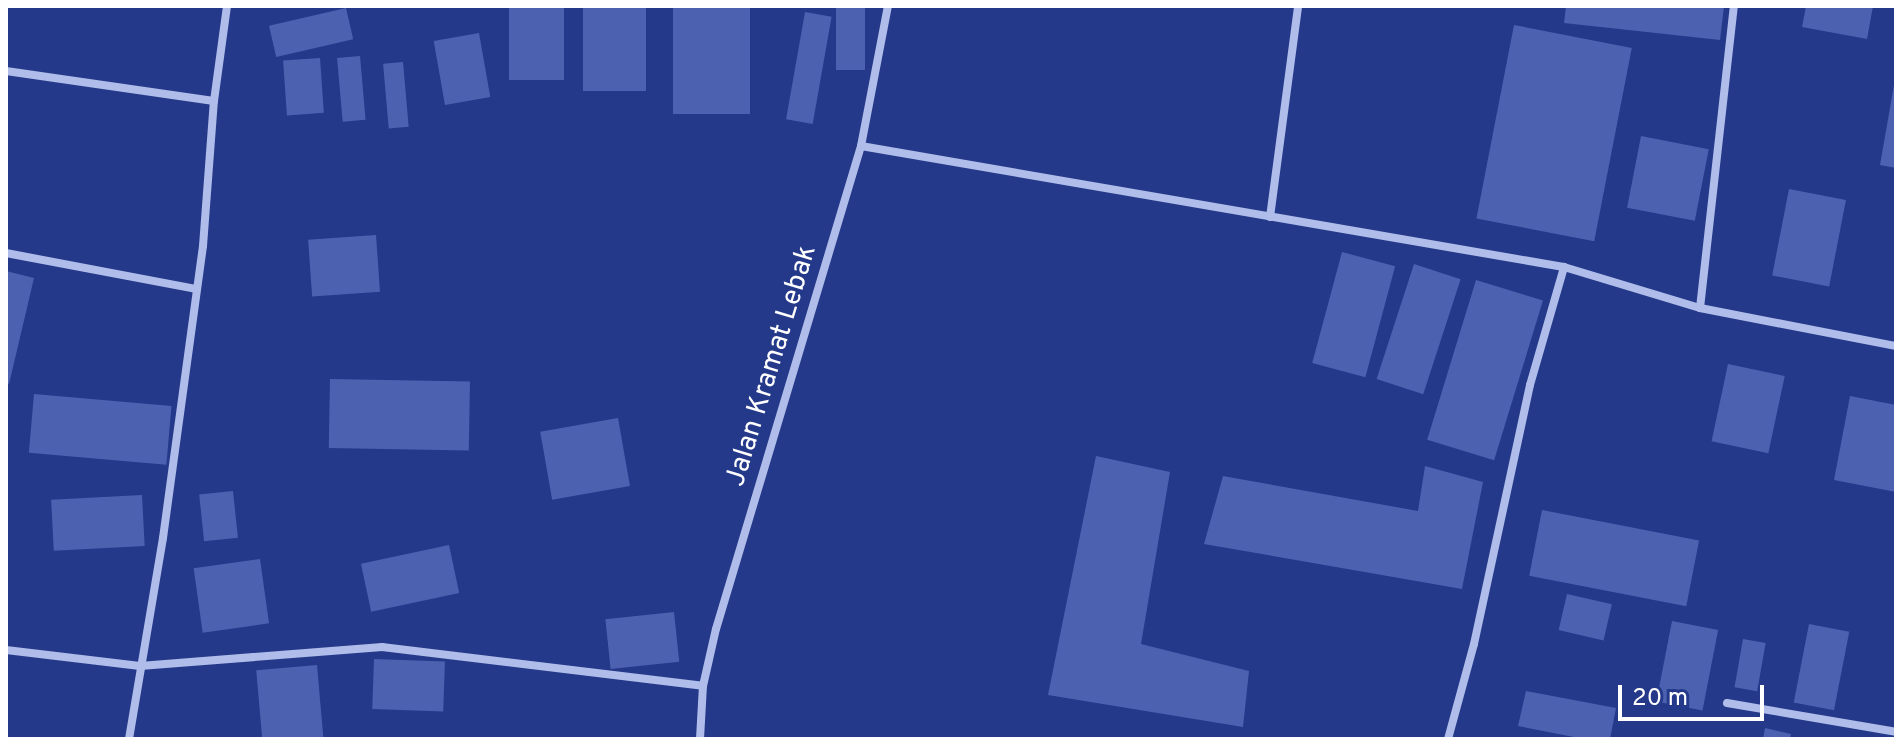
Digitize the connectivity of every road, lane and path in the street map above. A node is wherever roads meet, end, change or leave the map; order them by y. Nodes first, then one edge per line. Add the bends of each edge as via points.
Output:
1 (227, 6) edge
2 (888, 6) edge
3 (1298, 6) edge
4 (1734, 6) edge
5 (6, 71) edge
6 (214, 101) junction
7 (861, 146) junction
8 (1270, 217) junction
9 (6, 253) edge
10 (1564, 267) junction
11 (196, 289) junction
12 (1700, 308) junction
13 (1896, 346) edge
14 (6, 650) edge
15 (140, 666) junction
16 (703, 686) junction
17 (1727, 703) dead end
18 (1896, 732) edge
19 (129, 739) edge
20 (700, 739) edge
21 (1448, 739) edge

1 - 6 street
2 - 7 street, Jalan Kramat Lebak
3 - 8 street
4 - 12 street
5 - 6 street
6 - 11 street
7 - 8 street
7 - 16 street, Jalan Kramat Lebak via 737,554
8 - 10 street
9 - 11 street
10 - 12 street
10 - 21 street via 1530,385
11 - 15 street
12 - 13 street
14 - 15 street
15 - 16 street via 382,647
15 - 19 street
16 - 20 street, Jalan Kramat Lebak
17 - 18 street

